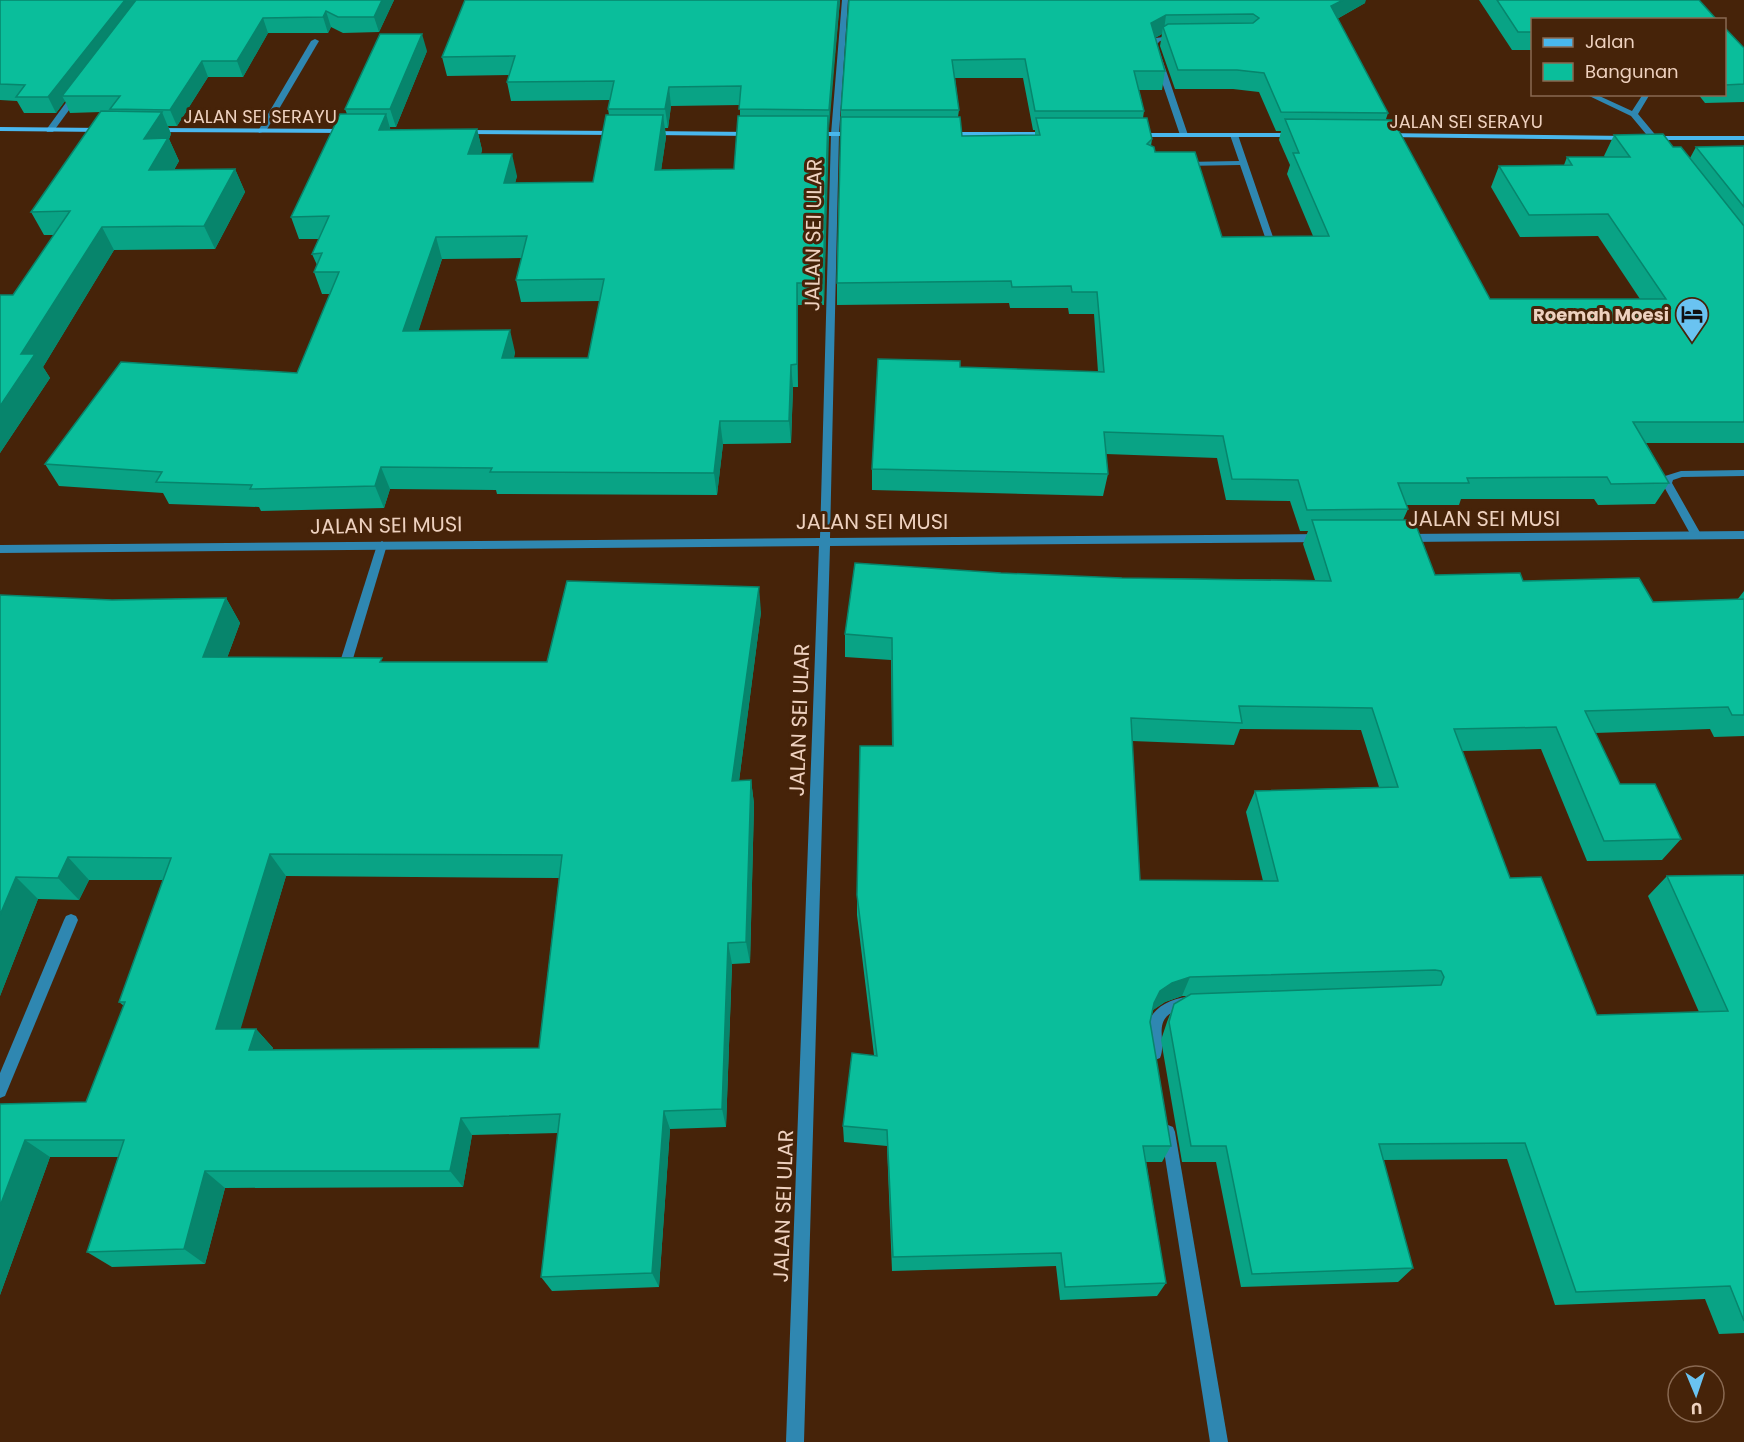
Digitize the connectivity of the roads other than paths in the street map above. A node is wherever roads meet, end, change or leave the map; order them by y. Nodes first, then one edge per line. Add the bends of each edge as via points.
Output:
1 (845, 0) edge
2 (1185, 38) edge
3 (315, 40) edge
4 (84, 84) edge
5 (1593, 96) edge
6 (1646, 96) edge
7 (1634, 114) junction
8 (0, 129) edge
9 (50, 130) junction
10 (109, 130) edge
11 (144, 130) edge
12 (262, 131) junction
13 (358, 131) edge
14 (453, 132) edge
15 (632, 133) edge
16 (644, 133) edge
17 (764, 134) edge
18 (799, 134) edge
19 (835, 134) junction
20 (870, 134) edge
21 (940, 134) edge
22 (1056, 134) edge
23 (1126, 135) edge
24 (1184, 135) junction
25 (1234, 135) junction
26 (1305, 135) edge
27 (1376, 135) edge
28 (1654, 138) junction
29 (1744, 138) edge
30 (1661, 147) edge
31 (1243, 163) junction
32 (1173, 164) edge
33 (1270, 240) edge
34 (1744, 473) edge
35 (1744, 535) edge
36 (1697, 536) junction
37 (1339, 538) edge
38 (1398, 538) edge
39 (825, 540) junction
40 (382, 545) junction
41 (0, 549) edge
42 (346, 662) edge
43 (71, 920) dead end
44 (1206, 1003) edge
45 (1156, 1064) edge
46 (0, 1091) edge
47 (1166, 1123) edge
48 (795, 1442) edge
49 (1219, 1442) edge

1 - 19 street, JALAN SEI ULAR
2 - 24 street via 1158,39 1153,45
3 - 12 street
4 - 9 street
5 - 7 street
6 - 7 street
7 - 28 street
8 - 9 street
9 - 10 street
11 - 12 street, JALAN SEI SERAYU
12 - 13 street, JALAN SEI SERAYU
14 - 15 street
16 - 17 street
18 - 19 street
19 - 20 street
19 - 39 street, JALAN SEI ULAR
21 - 22 street
23 - 24 street
24 - 25 street
25 - 26 street
25 - 31 street
27 - 28 street, JALAN SEI SERAYU
28 - 29 street, JALAN SEI SERAYU
28 - 30 street
31 - 32 street
31 - 33 street
34 - 36 street via 1681,474 1669,478 1667,483
35 - 36 street, JALAN SEI MUSI
36 - 38 street, JALAN SEI MUSI
37 - 39 street, JALAN SEI MUSI
39 - 40 street, JALAN SEI MUSI
39 - 48 street, JALAN SEI ULAR
40 - 41 street, JALAN SEI MUSI
40 - 42 street
43 - 46 street
44 - 45 street via 1164,1010 1154,1022
47 - 49 street

